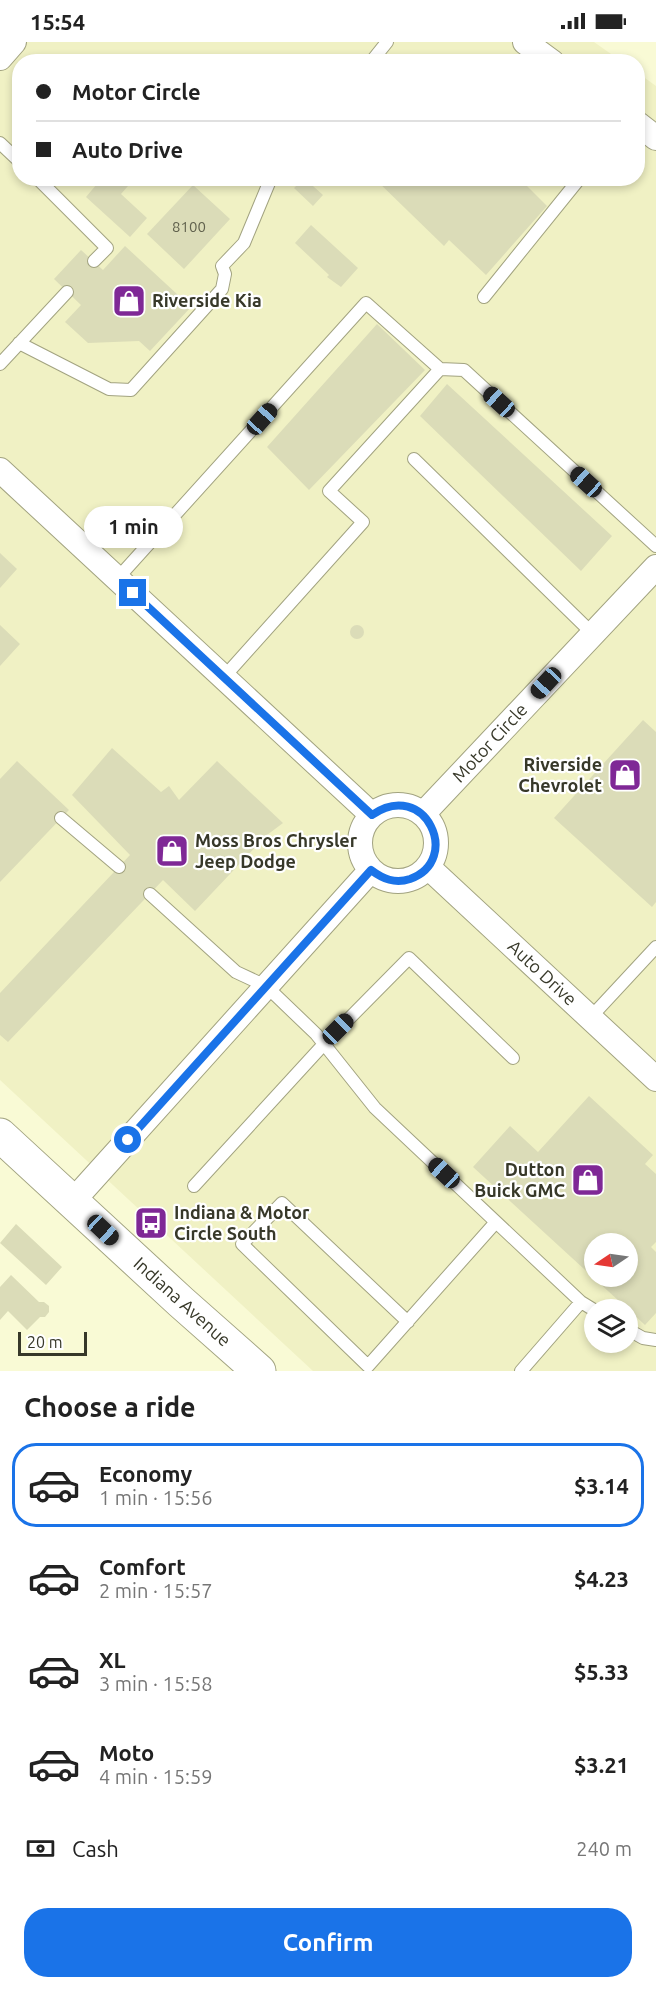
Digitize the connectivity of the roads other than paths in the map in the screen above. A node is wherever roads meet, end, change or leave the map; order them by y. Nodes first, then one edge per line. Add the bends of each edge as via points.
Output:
1 (387, 42) edge
2 (525, 42) edge
3 (377, 54) edge
4 (541, 54) edge
5 (0, 143) edge
6 (12, 154) edge
7 (45, 186) edge
8 (268, 186) edge
9 (574, 186) edge
10 (94, 261) dead end
11 (68, 292) dead end
12 (484, 297) dead end
13 (19, 344) junction
14 (0, 364) edge
15 (440, 369) junction
16 (414, 459) dead end
17 (0, 470) edge
18 (656, 546) edge
19 (656, 567) edge
20 (117, 579) junction
21 (592, 634) junction
22 (224, 677) junction
23 (423, 814) junction
24 (372, 815) junction
25 (61, 818) dead end
26 (119, 867) dead end
27 (428, 867) junction
28 (371, 870) junction
29 (150, 894) dead end
30 (656, 947) edge
31 (266, 986) junction
32 (590, 1018) junction
33 (324, 1044) junction
34 (513, 1058) dead end
35 (656, 1078) edge
36 (0, 1135) edge
37 (194, 1186) dead end
38 (77, 1196) junction
39 (496, 1222) junction
40 (581, 1302) junction
41 (584, 1304) edge
42 (408, 1322) junction
43 (638, 1335) edge
44 (656, 1340) edge
45 (259, 1371) edge
46 (520, 1371) edge

1 - 3 lane
2 - 4 street
5 - 6 lane
7 - 10 lane via 107,248
8 - 13 lane via 244,243 222,266 222,289 131,390 109,389
9 - 12 lane
11 - 13 lane
13 - 14 lane
15 - 18 lane via 464,370
15 - 20 lane via 366,303
15 - 22 lane via 329,491 363,522
16 - 21 lane
17 - 20 street
19 - 21 street, Motor Circle
20 - 22 street
21 - 23 street, Motor Circle
22 - 24 street
23 - 24 street via 392,805
23 - 27 street via 435,834 434,857
24 - 28 street via 362,831 360,849
25 - 26 lane
27 - 28 street via 418,876 393,881
27 - 32 street, Auto Drive
28 - 31 street
29 - 31 lane via 236,972
30 - 32 lane
31 - 33 lane
31 - 38 street
32 - 35 street, Auto Drive
33 - 34 lane via 409,958
33 - 37 lane
33 - 39 lane via 375,1108
36 - 38 main road, Indiana Avenue
38 - 45 main road, Indiana Avenue
39 - 40 lane
39 - 42 lane
40 - 41 lane
40 - 46 lane
42 - 42 lane via 368,1366 242,1244 282,1203
43 - 44 lane

